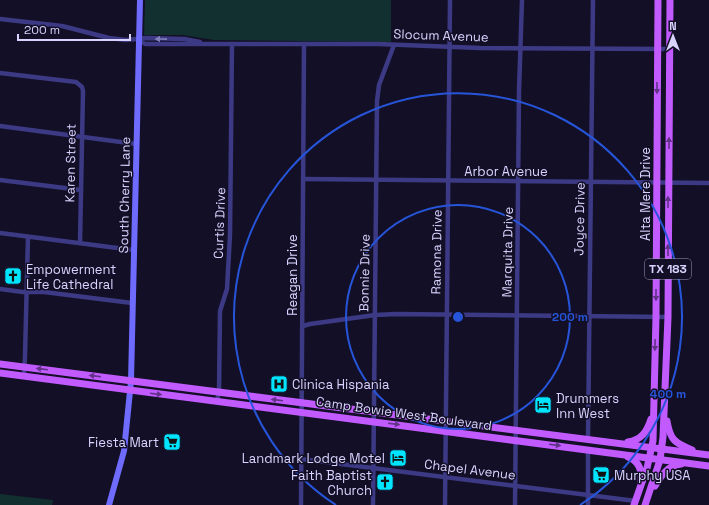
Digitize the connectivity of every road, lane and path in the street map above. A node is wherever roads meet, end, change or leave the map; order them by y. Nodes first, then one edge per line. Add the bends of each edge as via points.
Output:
1 (140, 0) edge
2 (450, 0) edge
3 (522, 0) edge
4 (593, 0) edge
5 (658, 0) edge
6 (670, 0) edge
7 (0, 19) edge
8 (139, 40) junction
9 (232, 44) junction
10 (304, 44) junction
11 (394, 45) junction
12 (449, 47) junction
13 (521, 48) junction
14 (593, 49) junction
15 (658, 49) junction
16 (670, 49) junction
17 (0, 73) edge
18 (0, 126) edge
19 (82, 137) junction
20 (136, 144) junction
21 (303, 179) junction
22 (0, 180) edge
23 (377, 181) junction
24 (448, 182) junction
25 (519, 182) junction
26 (591, 182) junction
27 (657, 182) junction
28 (668, 182) junction
29 (709, 183) edge
30 (81, 190) junction
31 (0, 233) edge
32 (28, 237) junction
33 (80, 243) junction
34 (134, 250) junction
35 (0, 289) edge
36 (27, 292) junction
37 (132, 303) junction
38 (446, 314) junction
39 (375, 315) junction
40 (517, 315) junction
41 (590, 316) junction
42 (656, 317) junction
43 (668, 317) junction
44 (303, 326) junction
45 (0, 364) edge
46 (24, 367) junction
47 (0, 373) edge
48 (24, 376) junction
49 (131, 381) junction
50 (130, 391) junction
51 (218, 392) junction
52 (217, 401) junction
53 (301, 403) junction
54 (654, 407) junction
55 (664, 407) junction
56 (374, 411) junction
57 (301, 412) junction
58 (445, 420) junction
59 (373, 422) junction
60 (516, 430) junction
61 (445, 431) junction
62 (588, 439) junction
63 (516, 441) junction
64 (610, 442) junction
65 (652, 447) junction
66 (662, 449) junction
67 (591, 450) junction
68 (697, 453) junction
69 (709, 455) edge
70 (650, 458) junction
71 (301, 459) junction
72 (660, 460) junction
73 (690, 463) junction
74 (709, 466) edge
75 (372, 468) junction
76 (445, 477) junction
77 (515, 486) junction
78 (641, 487) junction
79 (588, 495) junction
80 (648, 496) junction
81 (635, 503) edge
82 (109, 505) edge
83 (301, 505) edge
84 (372, 505) edge
85 (445, 505) edge
86 (515, 505) edge
87 (588, 505) edge
88 (645, 505) edge

1 - 8 street, South Cherry Lane
2 - 12 street, Ramona Drive
3 - 13 street, Marquita Drive
4 - 14 street, Joyce Drive
5 - 15 main road, Alta Mere Drive / TX 183
6 - 16 main road, Alta Mere Drive / TX 183
7 - 8 street, Slocum Avenue via 62,26 109,38
8 - 9 street, Slocum Avenue via 145,44
8 - 20 street, South Cherry Lane
9 - 10 street, Slocum Avenue
9 - 51 street, Curtis Drive via 230,235 227,289 220,311
10 - 11 street, Slocum Avenue
10 - 21 street, Reagan Drive
11 - 12 street, Slocum Avenue
11 - 23 street, Bonnie Drive via 379,85
12 - 13 street, Slocum Avenue
12 - 24 street, Ramona Drive
13 - 14 street, Slocum Avenue
13 - 25 street, Marquita Drive
14 - 15 street, Slocum Avenue
14 - 26 street, Joyce Drive
15 - 16 street, Slocum Avenue
15 -> 27 main road, Alta Mere Drive / TX 183
28 -> 16 main road, Alta Mere Drive / TX 183
17 - 19 street, Karen Street via 79,84 83,91
18 - 19 street
19 - 20 street
19 - 30 street, Karen Street
20 - 34 street, South Cherry Lane
21 - 23 street, Arbor Avenue
21 - 44 street, Reagan Drive
22 - 30 street
23 - 24 street, Arbor Avenue
23 - 39 street, Bonnie Drive
24 - 25 street, Arbor Avenue
24 - 38 street, Ramona Drive
25 - 26 street, Arbor Avenue
25 - 40 street, Marquita Drive
26 - 27 street, Arbor Avenue
26 - 41 street, Joyce Drive
27 - 28 street, Arbor Avenue
27 -> 42 main road, Alta Mere Drive / TX 183
28 - 29 street, Arbor Avenue
43 -> 28 main road, Alta Mere Drive / TX 183
30 - 33 street, Karen Street
31 - 32 street
32 - 33 street
32 - 36 street
33 - 34 street
34 - 37 street, South Cherry Lane
35 - 36 street
36 - 37 street
36 - 46 street
37 - 49 street, South Cherry Lane
38 - 39 street
38 - 40 street
38 - 58 street, Ramona Drive
39 - 44 street
39 - 56 street, Bonnie Drive
40 - 41 street
40 - 60 street, Marquita Drive
41 - 42 street
41 - 62 street, Joyce Drive
42 - 43 street
42 -> 54 main road, Alta Mere Drive / TX 183
43 - 55 main road, Alta Mere Drive / TX 183
44 - 53 street, Reagan Drive
45 - 46 main road, Camp Bowie West Boulevard
46 - 48 street
49 -> 46 main road, Camp Bowie West Boulevard
47 - 48 main road, Camp Bowie West Boulevard
48 - 50 main road, Camp Bowie West Boulevard
49 - 50 street, South Cherry Lane
49 - 51 main road, Camp Bowie West Boulevard
50 -> 52 main road, Camp Bowie West Boulevard
50 - 82 street, South Cherry Lane via 124,451
51 - 52 street, Curtis Drive
53 -> 51 main road, Camp Bowie West Boulevard
52 - 57 main road, Camp Bowie West Boulevard
53 - 56 main road, Camp Bowie West Boulevard
53 - 57 street, Reagan Drive
54 - 64 main road via 648,427 640,438 627,442
54 - 65 main road, Alta Mere Drive / TX 183
55 - 66 main road, Alta Mere Drive / TX 183
55 - 68 main road via 671,437
56 - 58 main road, Camp Bowie West Boulevard
56 - 59 street, Bonnie Drive
57 - 59 main road, Camp Bowie West Boulevard
57 - 71 street, Reagan Drive
58 - 60 main road, Camp Bowie West Boulevard
58 - 61 street, Ramona Drive
59 -> 61 main road, Camp Bowie West Boulevard
59 - 75 street, Bonnie Drive
60 - 62 main road, Camp Bowie West Boulevard
60 - 63 street, Marquita Drive
61 - 63 main road, Camp Bowie West Boulevard
61 - 76 street, Ramona Drive
62 - 64 main road, Camp Bowie West Boulevard
63 -> 67 main road, Camp Bowie West Boulevard
63 - 77 street, Marquita Drive
64 - 65 main road, Camp Bowie West Boulevard
65 - 66 main road, Camp Bowie West Boulevard
65 - 70 main road, Alta Mere Drive / TX 183
66 - 68 main road, Camp Bowie West Boulevard
66 - 72 main road, Alta Mere Drive / TX 183
67 - 70 main road, Camp Bowie West Boulevard
67 - 78 main road via 634,460 642,472
67 - 79 street
68 - 69 main road, Camp Bowie West Boulevard
70 - 72 main road, Camp Bowie West Boulevard
70 - 78 main road, Alta Mere Drive / TX 183
71 - 75 street, Chapel Avenue
71 - 83 street, Reagan Drive
72 - 73 main road, Camp Bowie West Boulevard
72 - 80 main road, Alta Mere Drive / TX 183
73 - 74 main road, Camp Bowie West Boulevard
73 - 80 main road via 670,467
75 - 76 street, Chapel Avenue
75 - 84 street, Bonnie Drive
76 - 77 street, Chapel Avenue
76 - 85 street, Ramona Drive
77 - 79 street, Chapel Avenue
77 - 86 street, Marquita Drive
78 - 81 main road, Alta Mere Drive / TX 183
79 - 81 street, Chapel Avenue
79 - 87 street
80 - 88 main road, Alta Mere Drive / TX 183

